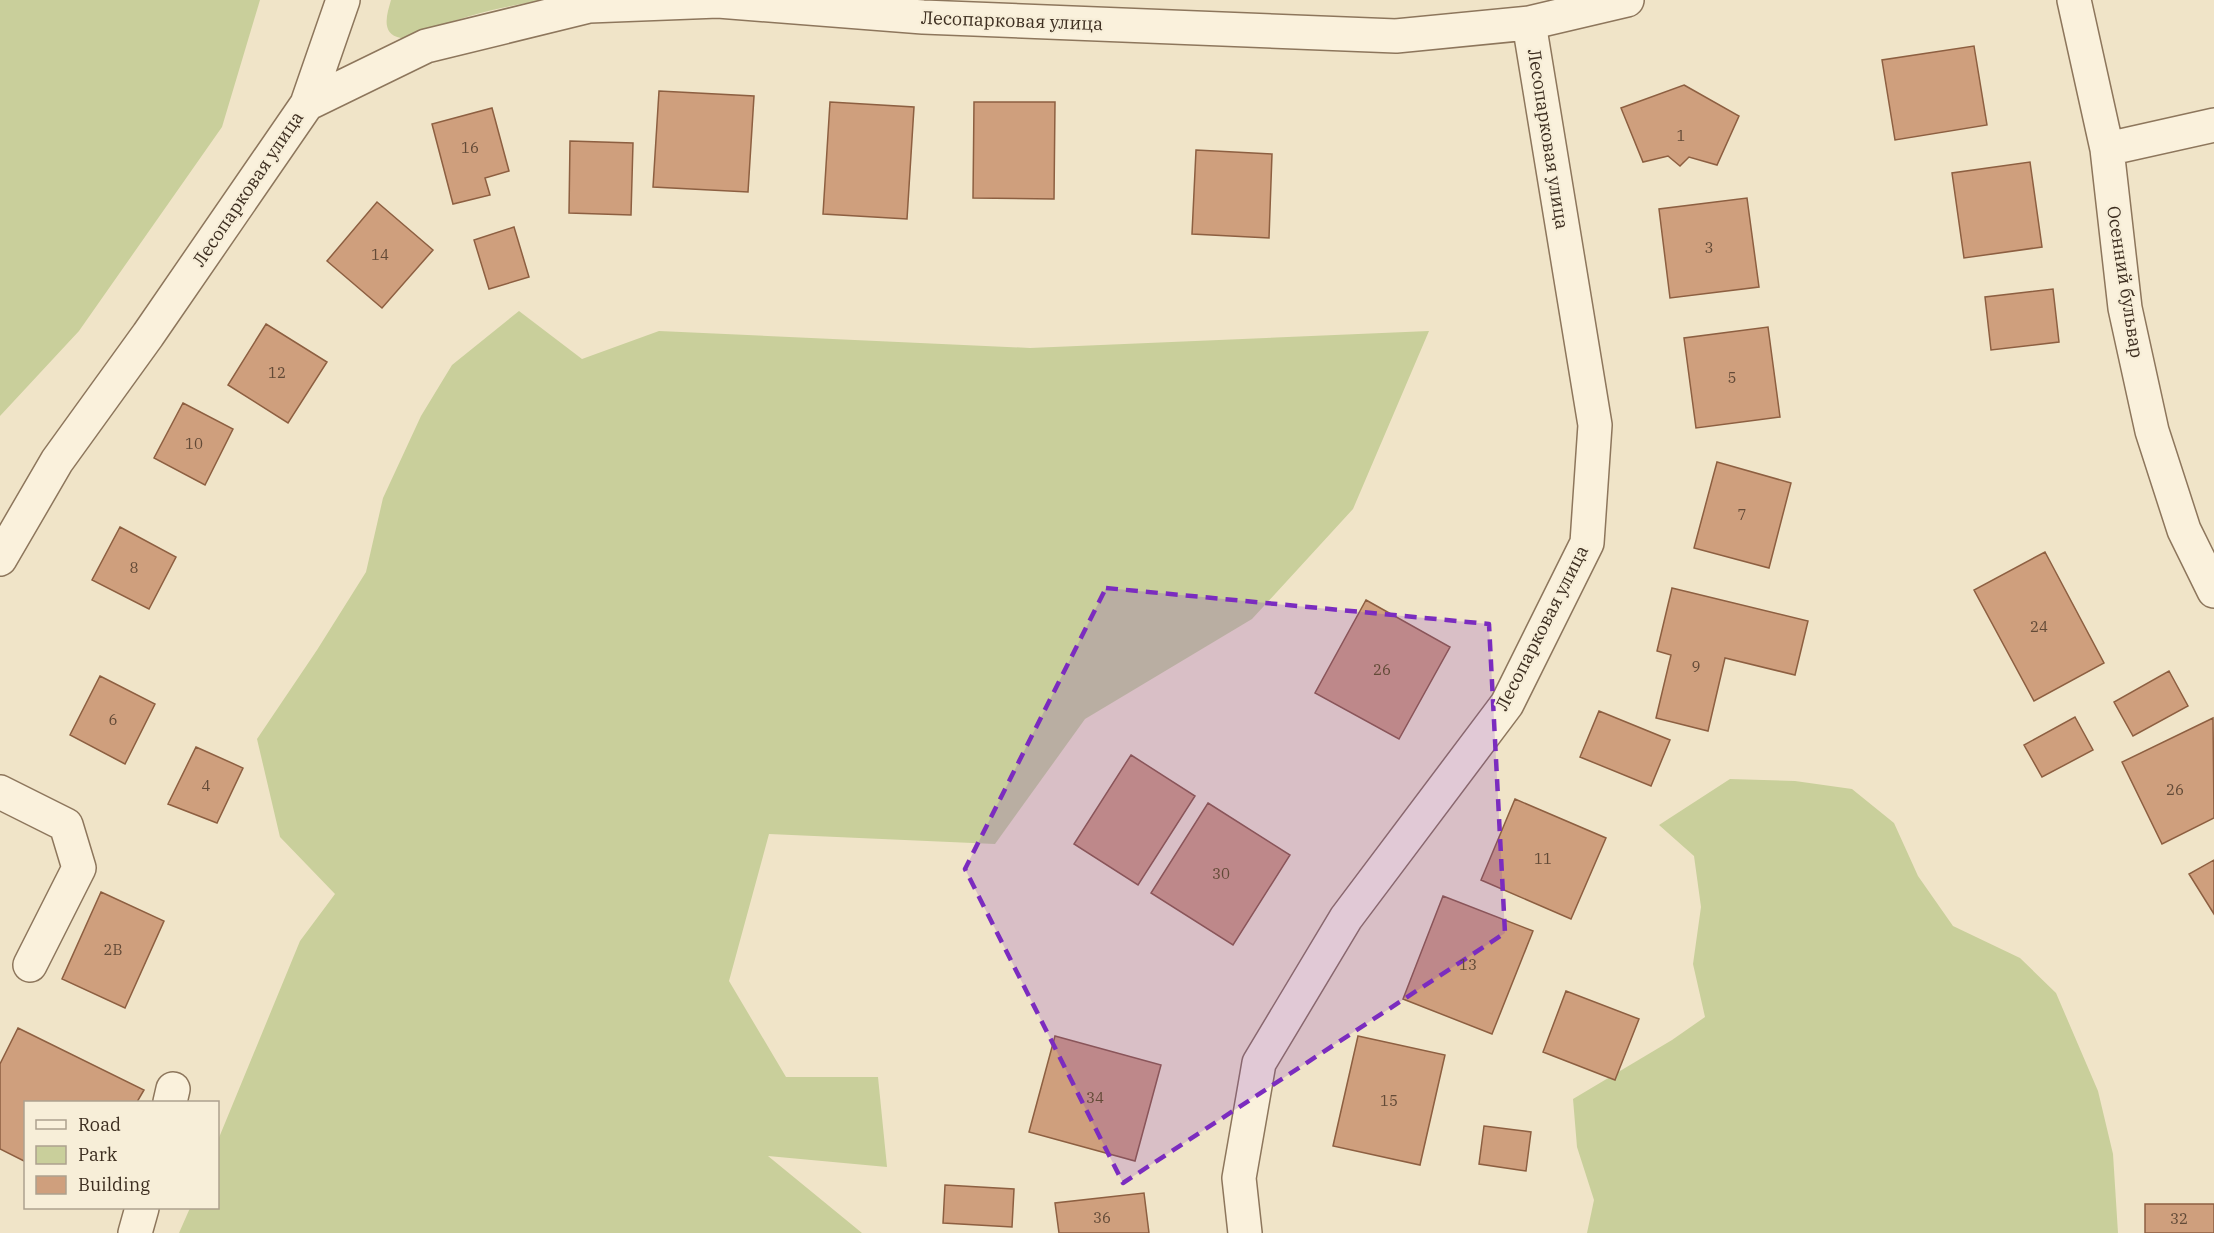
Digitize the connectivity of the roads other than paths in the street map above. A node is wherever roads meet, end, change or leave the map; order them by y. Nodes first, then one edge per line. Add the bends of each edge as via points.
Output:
1 (343, 0) edge
2 (717, 0) edge
3 (1627, 0) edge
4 (2074, 0) edge
5 (1529, 23) junction
6 (307, 104) junction
7 (2214, 125) edge
8 (2107, 149) junction
9 (0, 559) edge
10 (2214, 591) edge
11 (0, 792) edge
12 (30, 964) dead end
13 (142, 1209) edge
14 (135, 1233) edge
15 (1245, 1233) edge

1 - 6 street
2 - 5 street, Лесопарковая улица via 923,17 1396,36
2 - 6 street, Лесопарковая улица via 589,6 426,46
3 - 5 street, Лесопарковая улица
4 - 8 street, Осенний бульвар
5 - 15 street, Лесопарковая улица via 1594,425 1587,543 1507,704 1346,918 1259,1063 1239,1178
6 - 9 street, Лесопарковая улица via 57,461
7 - 8 street
8 - 10 street, Осенний бульвар via 2125,308 2152,431 2184,530
11 - 12 street via 66,825 79,868
13 - 14 street

